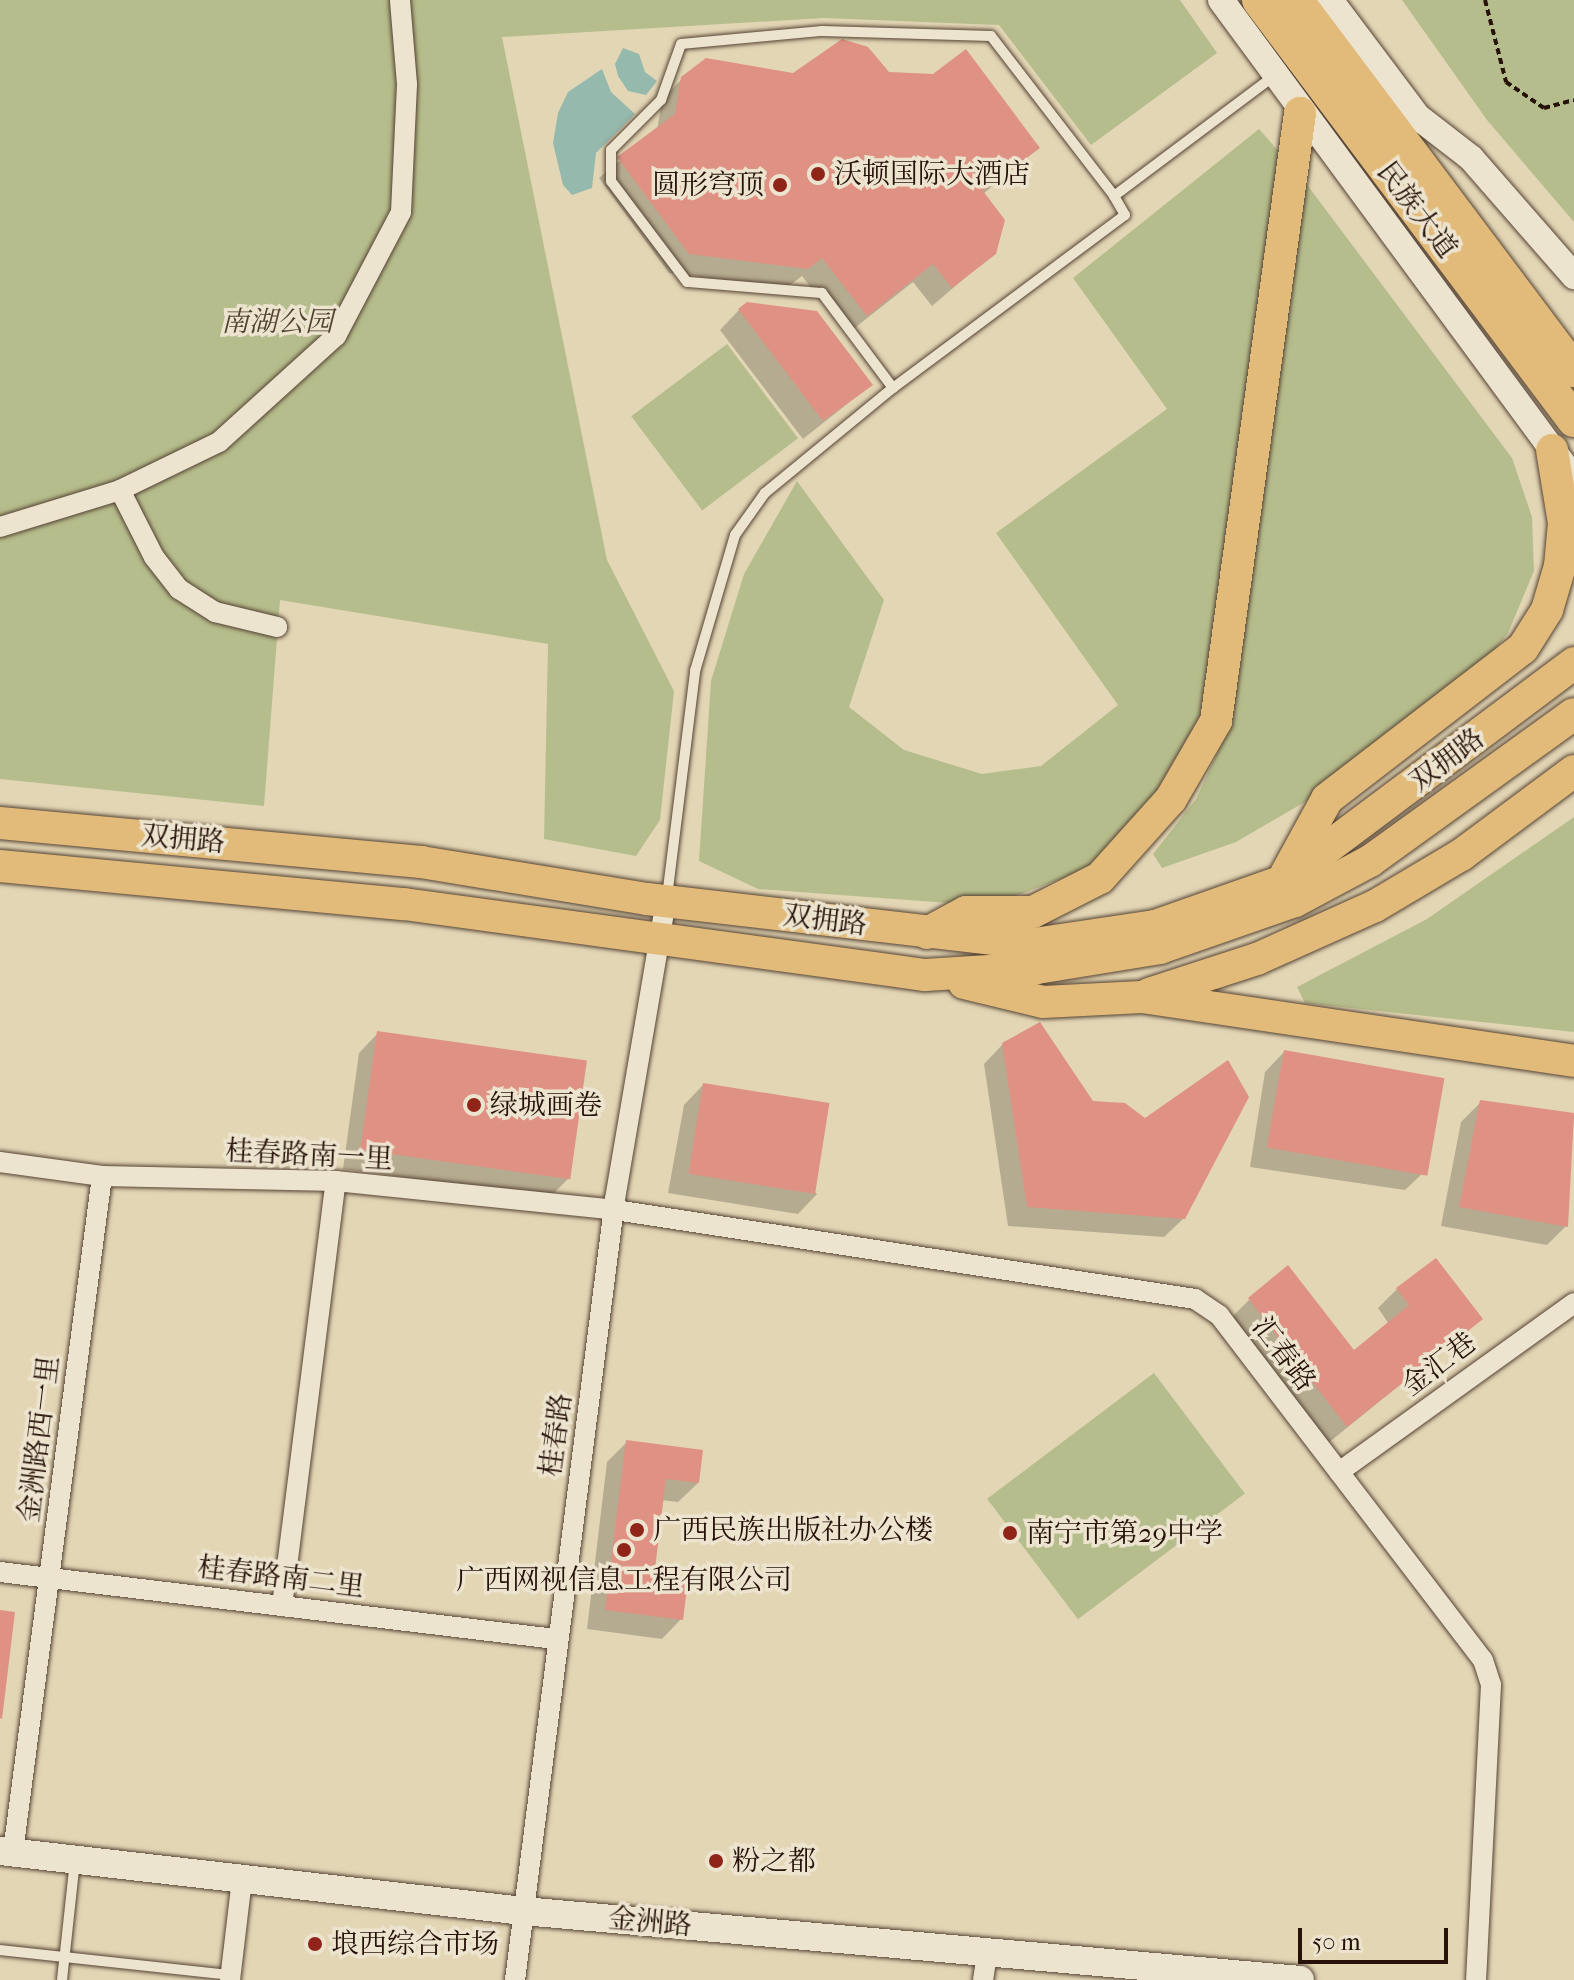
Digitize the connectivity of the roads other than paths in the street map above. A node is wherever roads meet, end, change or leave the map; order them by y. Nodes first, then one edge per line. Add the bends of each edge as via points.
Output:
1 (400, 0) edge
2 (1221, 0) edge
3 (1259, 0) edge
4 (1296, 0) edge
5 (1330, 0) edge
6 (1301, 56) junction
7 (1272, 77) junction
8 (1300, 113) junction
9 (1114, 196) junction
10 (1574, 276) edge
11 (1574, 370) edge
12 (893, 388) junction
13 (1574, 420) edge
14 (1552, 450) junction
15 (1574, 479) edge
16 (120, 490) junction
17 (0, 527) edge
18 (277, 627) dead end
19 (1574, 663) edge
20 (1574, 714) edge
21 (1574, 771) edge
22 (0, 823) edge
23 (0, 866) edge
24 (1283, 881) junction
25 (666, 901) junction
26 (927, 933) junction
27 (659, 941) junction
28 (925, 975) junction
29 (1142, 997) junction
30 (1574, 1061) edge
31 (0, 1162) edge
32 (102, 1176) junction
33 (336, 1181) junction
34 (615, 1210) junction
35 (1574, 1303) edge
36 (1339, 1472) junction
37 (0, 1572) edge
38 (49, 1578) junction
39 (282, 1606) junction
40 (555, 1639) junction
41 (6, 1852) edge
42 (75, 1859) junction
43 (242, 1879) junction
44 (523, 1911) junction
45 (0, 1950) edge
46 (988, 1950) junction
47 (65, 1957) junction
48 (230, 1978) edge
49 (62, 1980) edge
50 (515, 1980) edge
51 (983, 1980) edge
52 (1300, 1980) edge
53 (1476, 1980) edge

1 - 16 street via 407,84 401,212 336,336 219,442
2 - 7 street
3 - 6 highway, 民族大道
4 - 11 highway, 民族大道
5 - 10 street via 1418,117 1471,158
6 - 7 lane
6 - 13 highway, 民族大道
7 - 8 street
7 - 9 lane
8 - 14 street
8 - 26 main road via 1216,721 1171,799 1100,878 1033,912 966,912
9 - 12 lane via 1125,215
9 - 12 lane via 991,36 822,31 681,44 661,100 611,150 611,181 687,282 822,293
12 - 25 lane via 765,493 735,535 695,671
14 - 15 street
14 - 24 main road via 1564,523 1560,566 1547,610 1523,648 1327,799
16 - 17 street
16 - 18 street via 154,557 179,589 215,612
19 - 24 main road, 双拥路
20 - 28 main road, 双拥路 via 1370,861 1295,901 1160,948 1037,968
21 - 29 main road via 1461,855 1375,906 1257,959
22 - 25 main road, 双拥路 via 421,862
23 - 27 main road, 双拥路 via 404,904
24 - 26 main road, 双拥路 via 1155,926 1034,944
25 - 26 main road, 双拥路
25 - 27 street, 桂春路
27 - 28 main road, 双拥路
27 - 34 street, 桂春路
28 - 29 main road via 1043,1002
29 - 30 main road
31 - 32 street, 桂春路南一里
32 - 33 street, 桂春路南一里
32 - 38 street, 金洲路西一里
33 - 34 street, 桂春路南一里
33 - 39 street
34 - 36 street, 汇春路 via 1195,1299 1219,1315
34 - 40 street, 桂春路
35 - 36 street, 金汇巷
36 - 53 street, 汇春路 via 1483,1660 1491,1685
37 - 38 street, 桂春路南二里
38 - 39 street, 桂春路南二里
38 - 41 street, 金洲路西一里
39 - 40 street, 桂春路南二里
40 - 44 street, 桂春路
41 - 42 main road, 金洲路
42 - 43 main road, 金洲路
42 - 47 lane
43 - 44 main road, 金洲路
43 - 48 street
44 - 46 main road, 金洲路
44 - 50 street, 桂春路
45 - 47 lane
46 - 51 street
46 - 52 main road, 金洲路
47 - 48 lane
47 - 49 lane

